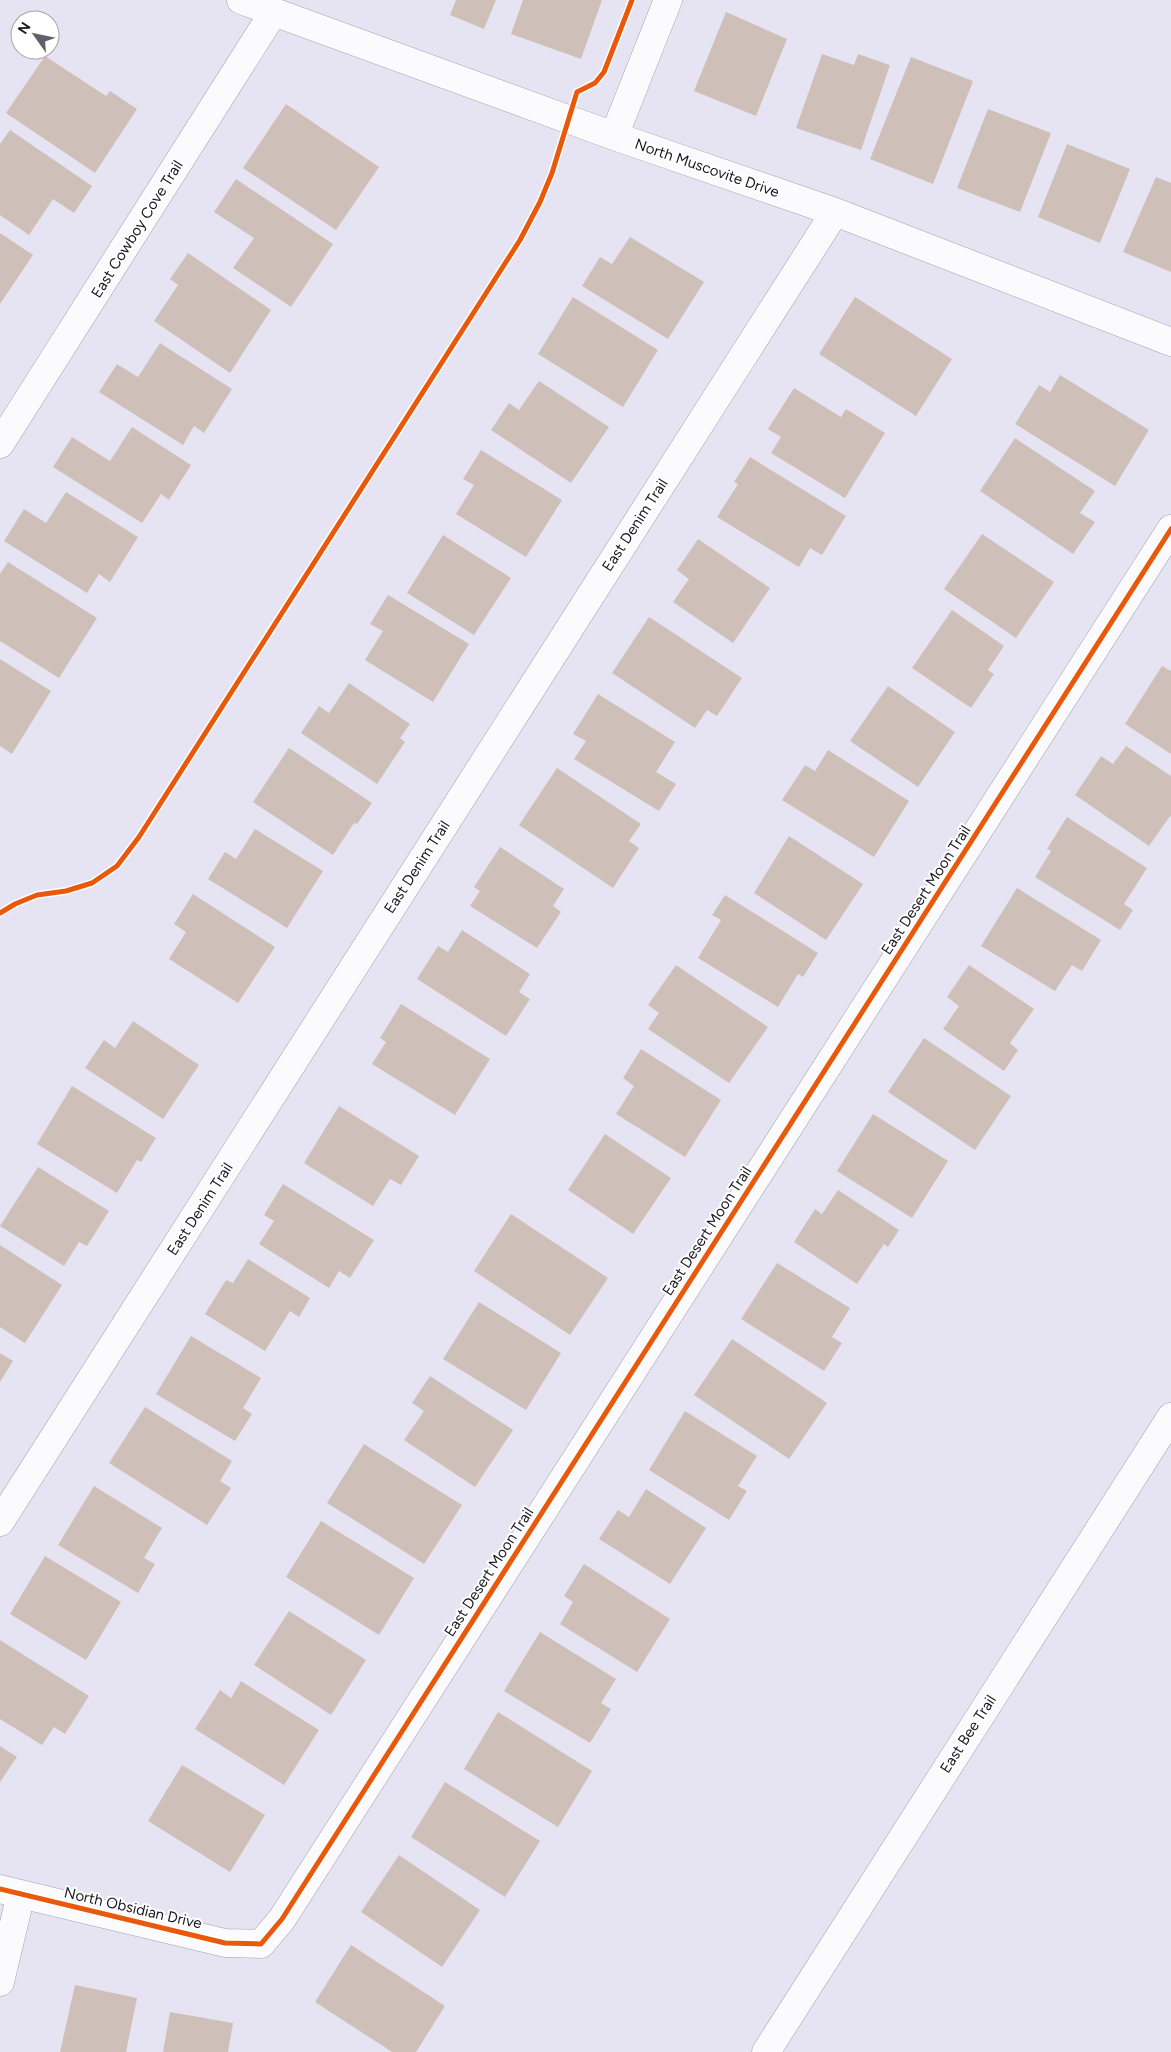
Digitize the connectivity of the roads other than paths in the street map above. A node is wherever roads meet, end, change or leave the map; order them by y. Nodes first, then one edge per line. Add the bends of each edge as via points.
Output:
1 (241, 0) edge
2 (668, 0) edge
3 (273, 13) junction
4 (614, 136) junction
5 (835, 212) junction
6 (1171, 342) edge
7 (0, 444) edge
8 (1171, 529) edge
9 (1171, 1417) edge
10 (0, 1522) edge
11 (10, 1891) edge
12 (261, 1944) joint
13 (0, 1982) edge
14 (766, 2052) edge

1 - 3 street, North Muscovite Drive
2 - 4 street
3 - 4 street, North Muscovite Drive
3 - 7 street, East Cowboy Cove Trail
4 - 5 street, North Muscovite Drive
5 - 6 street, North Muscovite Drive
5 - 10 street, East Denim Trail
8 - 12 street, East Desert Moon Trail via 282,1919
9 - 14 street, East Bee Trail
11 - 12 street, North Obsidian Drive via 226,1943
11 - 13 street

